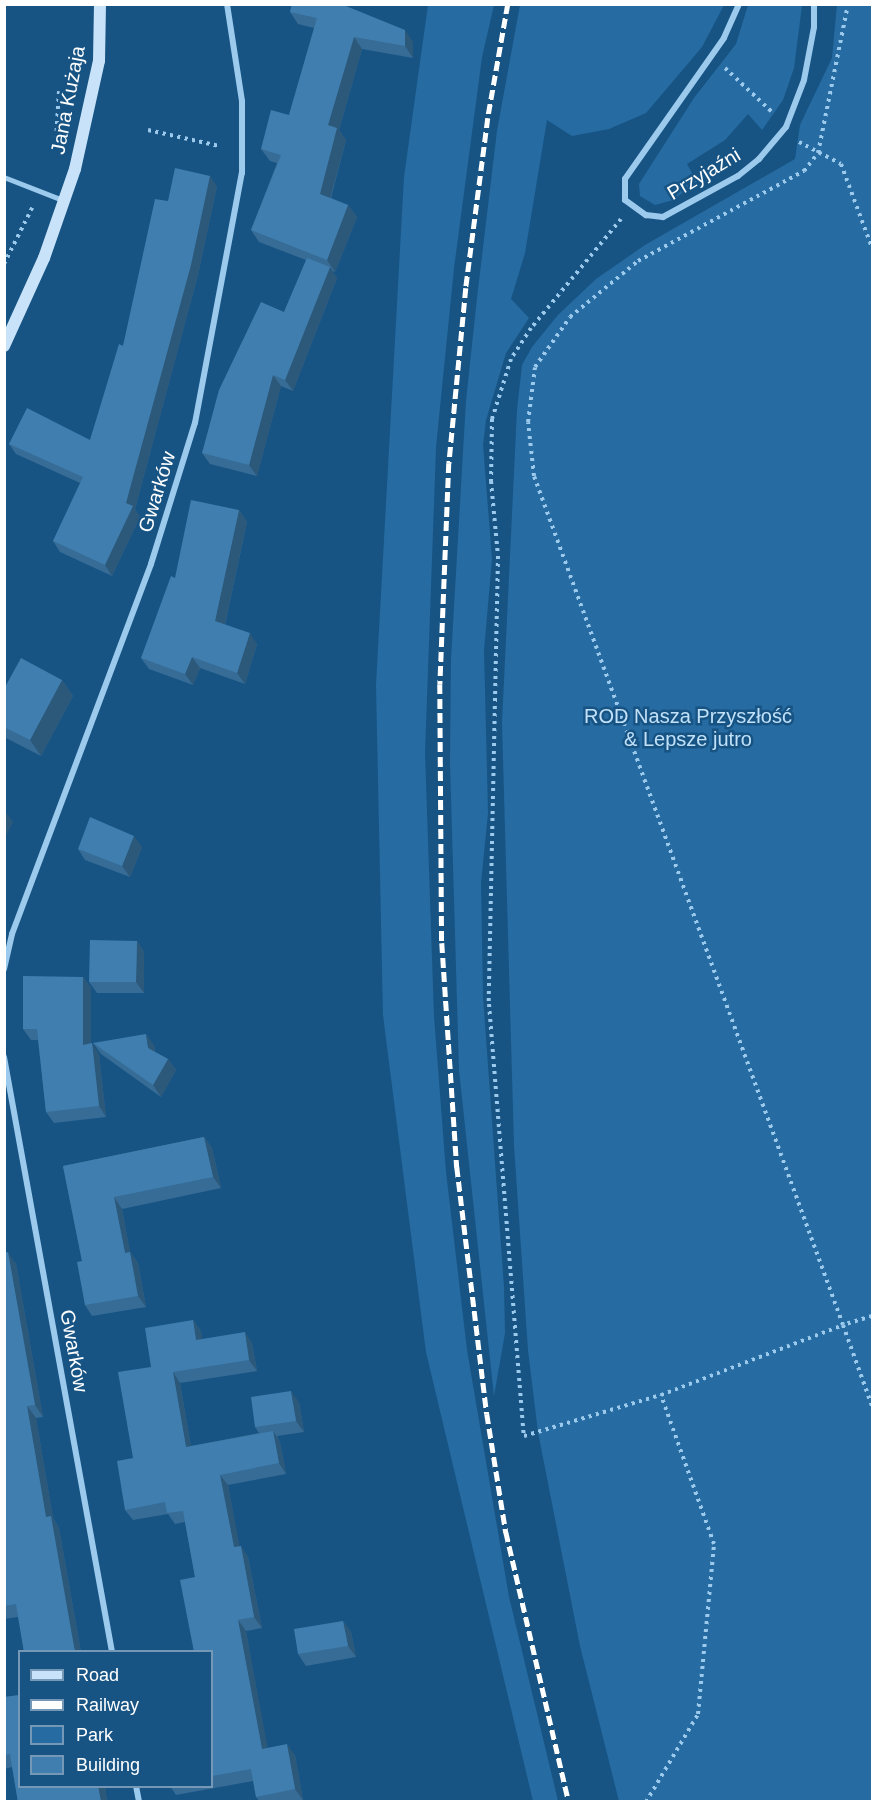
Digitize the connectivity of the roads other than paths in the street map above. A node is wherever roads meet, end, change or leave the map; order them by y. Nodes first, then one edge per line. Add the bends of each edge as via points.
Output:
1 (100, 4) edge
2 (227, 4) edge
3 (739, 4) edge
4 (813, 4) edge
5 (4, 177) edge
6 (65, 201) junction
7 (4, 346) edge
8 (4, 969) edge
9 (4, 1057) edge
10 (112, 1650) edge

1 - 6 street, Jana Kużaja via 99,61 88,121
2 - 8 street, Gwarków via 242,101 242,173 195,423 151,564 12,934
3 - 4 street, Przyjaźni via 724,38 630,169 625,190 631,207 646,215 663,217 738,176 759,159 786,127 804,80 814,27
5 - 6 lane
6 - 7 street, Jana Kużaja
9 - 10 street, Gwarków

